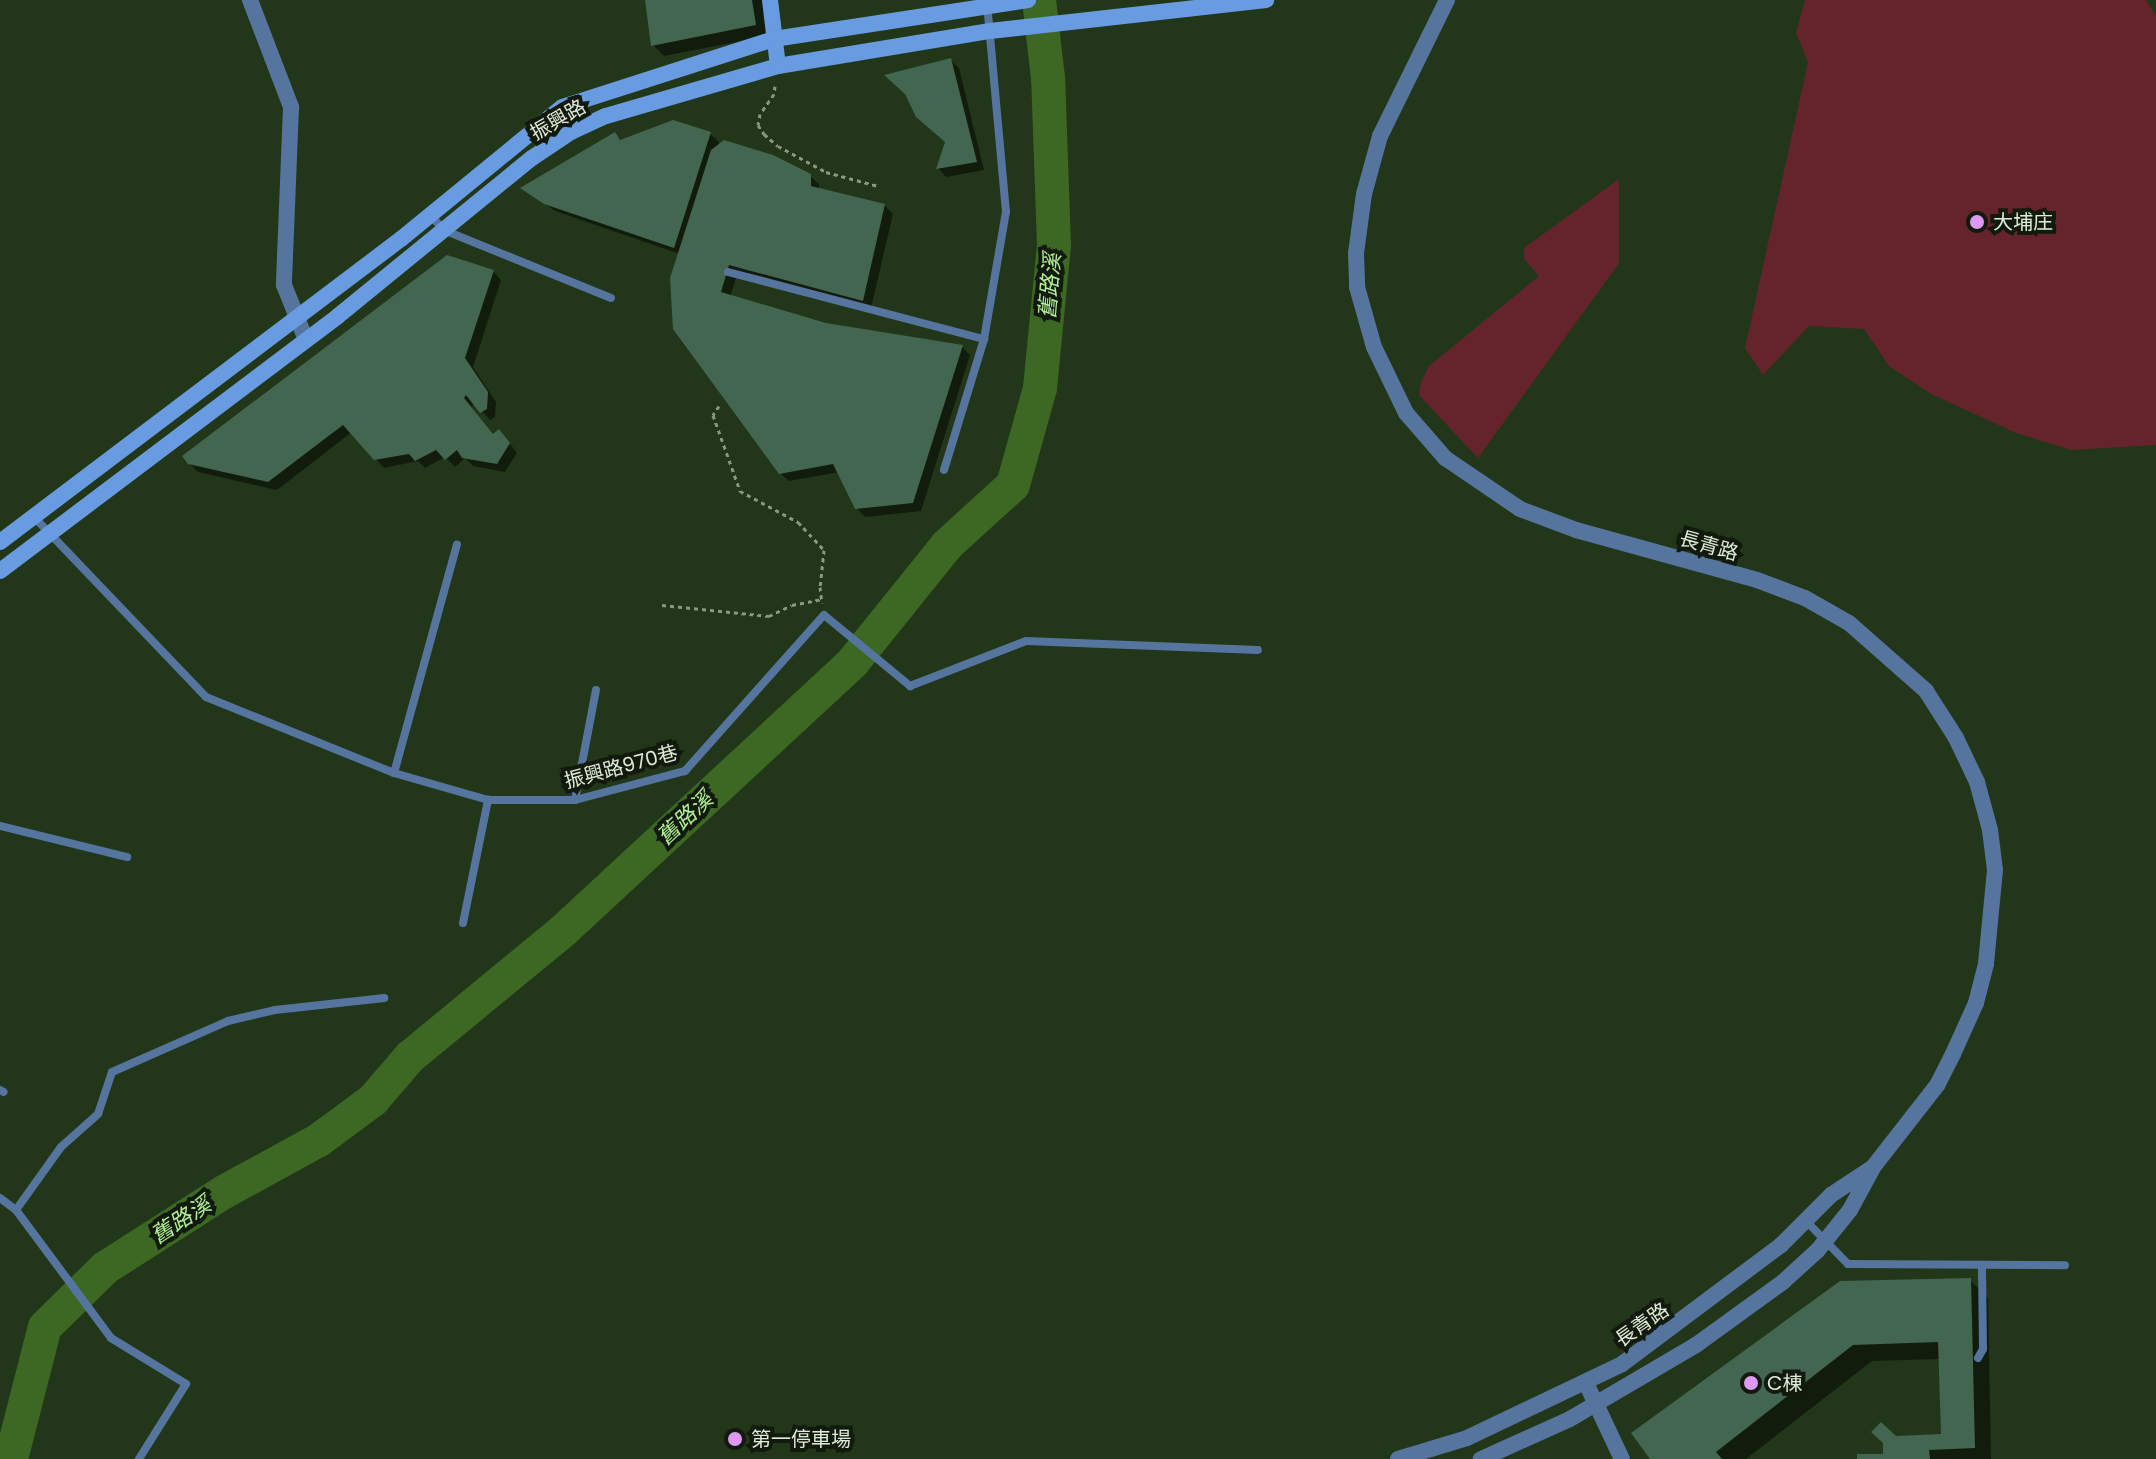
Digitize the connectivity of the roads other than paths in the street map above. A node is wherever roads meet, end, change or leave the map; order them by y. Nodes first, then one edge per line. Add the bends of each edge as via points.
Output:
1 (250, 0) edge
2 (770, 0) edge
3 (1028, 0) edge
4 (1266, 0) edge
5 (1447, 0) edge
6 (987, 4) junction
7 (990, 31) junction
8 (774, 39) junction
9 (778, 66) junction
10 (429, 215) junction
11 (446, 231) junction
12 (728, 272) dead end
13 (611, 298) dead end
14 (296, 320) junction
15 (984, 339) junction
16 (306, 340) junction
17 (944, 470) dead end
18 (34, 516) junction
19 (48, 533) junction
20 (0, 542) edge
21 (457, 545) dead end
22 (0, 571) edge
23 (1258, 650) dead end
24 (596, 690) dead end
25 (394, 773) junction
26 (488, 800) junction
27 (575, 800) junction
28 (0, 826) edge
29 (127, 857) dead end
30 (463, 923) dead end
31 (384, 998) dead end
32 (1874, 1166) junction
33 (0, 1198) edge
34 (16, 1210) junction
35 (1806, 1221) junction
36 (1827, 1239) junction
37 (1982, 1265) junction
38 (2065, 1265) dead end
39 (1978, 1358) dead end
40 (1586, 1383) junction
41 (1598, 1403) junction
42 (139, 1459) edge
43 (1398, 1459) edge
44 (1481, 1459) edge
45 (1622, 1459) edge

1 - 14 street via 291,107 284,285
2 - 8 street
3 - 6 street, 振興路
4 - 7 street, 振興路
5 - 32 street, 長青路 via 1380,136 1364,194 1356,253 1357,287 1374,347 1406,413 1445,458 1520,509 1576,530 1757,580 1805,598 1849,623 1926,691 1977,782 1993,857 1993,911 1976,1003 1938,1084
6 - 7 lane
6 - 8 street, 振興路
7 - 9 street, 振興路
7 - 15 lane via 1006,212
8 - 9 street
8 - 10 street, 振興路 via 562,107
9 - 11 street, 振興路 via 606,116 571,132
10 - 11 lane
10 - 14 street, 振興路
11 - 13 lane
11 - 16 street, 振興路
12 - 15 lane
14 - 16 street
14 - 18 street, 振興路
15 - 17 lane
16 - 19 street, 振興路
18 - 19 lane, 振興路970巷
18 - 20 street, 振興路
19 - 22 street, 振興路
19 - 25 lane, 振興路970巷 via 206,697
21 - 25 lane
23 - 27 lane, 振興路970巷 via 1026,641 910,686 824,615 685,771
24 - 27 lane
25 - 26 lane, 振興路970巷
26 - 27 lane, 振興路970巷
26 - 30 lane
28 - 29 lane
31 - 34 lane via 275,1010 228,1021 112,1072 98,1114 61,1147
32 - 35 street, 長青路 via 1831,1195
32 - 36 street, 長青路
33 - 34 lane
34 - 42 lane via 111,1338 186,1384
35 - 36 lane
35 - 40 street, 長青路 via 1701,1308
36 - 37 lane via 1848,1264
36 - 41 street, 長青路 via 1734,1319
37 - 38 lane
37 - 39 lane via 1983,1349
40 - 41 street
40 - 43 street, 長青路 via 1467,1438
41 - 44 street, 長青路
41 - 45 street

